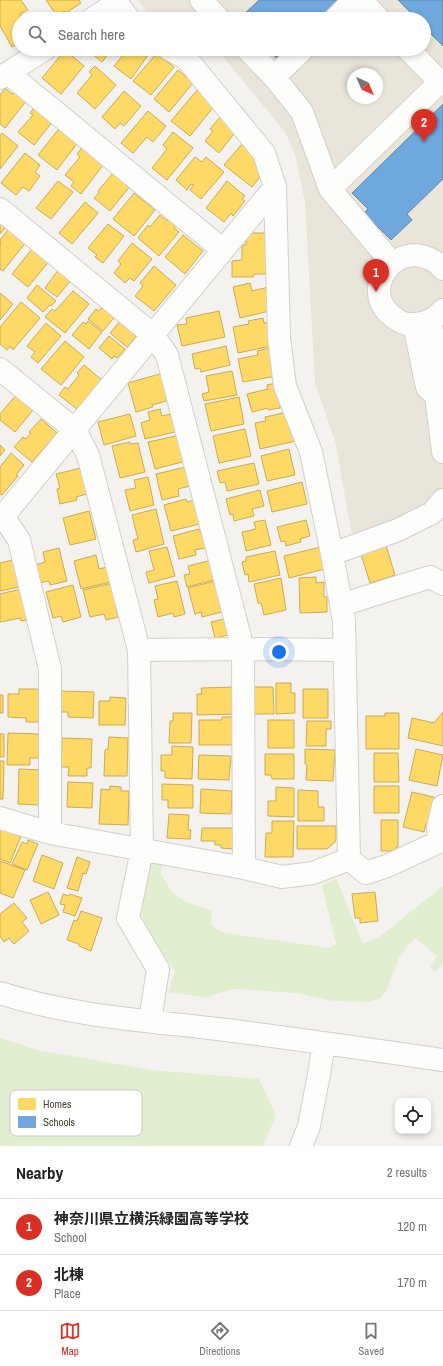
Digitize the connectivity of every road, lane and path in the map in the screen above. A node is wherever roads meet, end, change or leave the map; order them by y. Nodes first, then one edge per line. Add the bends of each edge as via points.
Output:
1 (201, 0) edge
2 (354, 0) edge
3 (361, 0) edge
4 (120, 7) edge
5 (108, 12) edge
6 (212, 12) edge
7 (342, 12) edge
8 (372, 12) edge
9 (34, 56) edge
10 (182, 56) edge
11 (254, 56) edge
12 (296, 56) edge
13 (415, 56) edge
14 (4, 76) edge
15 (274, 77) junction
16 (275, 187) junction
17 (330, 189) junction
18 (0, 208) edge
19 (223, 250) junction
20 (392, 262) junction
21 (443, 269) edge
22 (429, 318) edge
23 (153, 335) junction
24 (0, 369) edge
25 (441, 369) edge
26 (436, 396) junction
27 (75, 430) junction
28 (443, 452) edge
29 (443, 500) edge
30 (1, 516) edge
31 (332, 554) junction
32 (443, 584) edge
33 (341, 605) junction
34 (243, 649) junction
35 (139, 650) junction
36 (344, 650) junction
37 (443, 806) edge
38 (0, 818) edge
39 (50, 833) junction
40 (441, 841) edge
41 (142, 850) junction
42 (349, 858) junction
43 (244, 868) junction
44 (0, 993) edge
45 (150, 1021) junction
46 (324, 1043) junction
47 (443, 1060) edge
48 (301, 1146) edge

1 - 6 street
2 - 7 street
3 - 8 street
4 - 5 street
9 - 14 street
10 - 16 street via 264,153
11 - 15 street
12 - 15 street
13 - 17 street via 440,82
14 - 19 street
15 - 17 street via 302,112
16 - 19 street
16 - 31 street via 279,338 285,386 311,452
17 - 20 street
18 - 23 street
19 - 23 street
20 - 21 street via 407,255 422,255 435,261
20 - 22 street via 381,278 379,294 387,313 408,324
22 - 25 street
22 - 26 street via 426,387
23 - 27 street
23 - 34 street via 167,355
24 - 27 street
25 - 26 street via 442,384
26 - 28 street
27 - 30 street
27 - 35 street via 88,455
29 - 31 street via 432,513 398,530
30 - 39 street via 19,540 50,669
31 - 33 street
32 - 33 street via 430,577
33 - 36 street
34 - 35 street
34 - 36 street
34 - 43 street
35 - 41 street
36 - 42 street
37 - 40 street via 438,828
38 - 39 street
39 - 41 street
40 - 42 street via 387,866 366,872
41 - 43 street
41 - 45 street via 128,918 158,969
42 - 43 street via 313,873 282,876
44 - 45 street via 27,1002 88,1014
45 - 46 street
46 - 47 street
46 - 48 street via 309,1126

